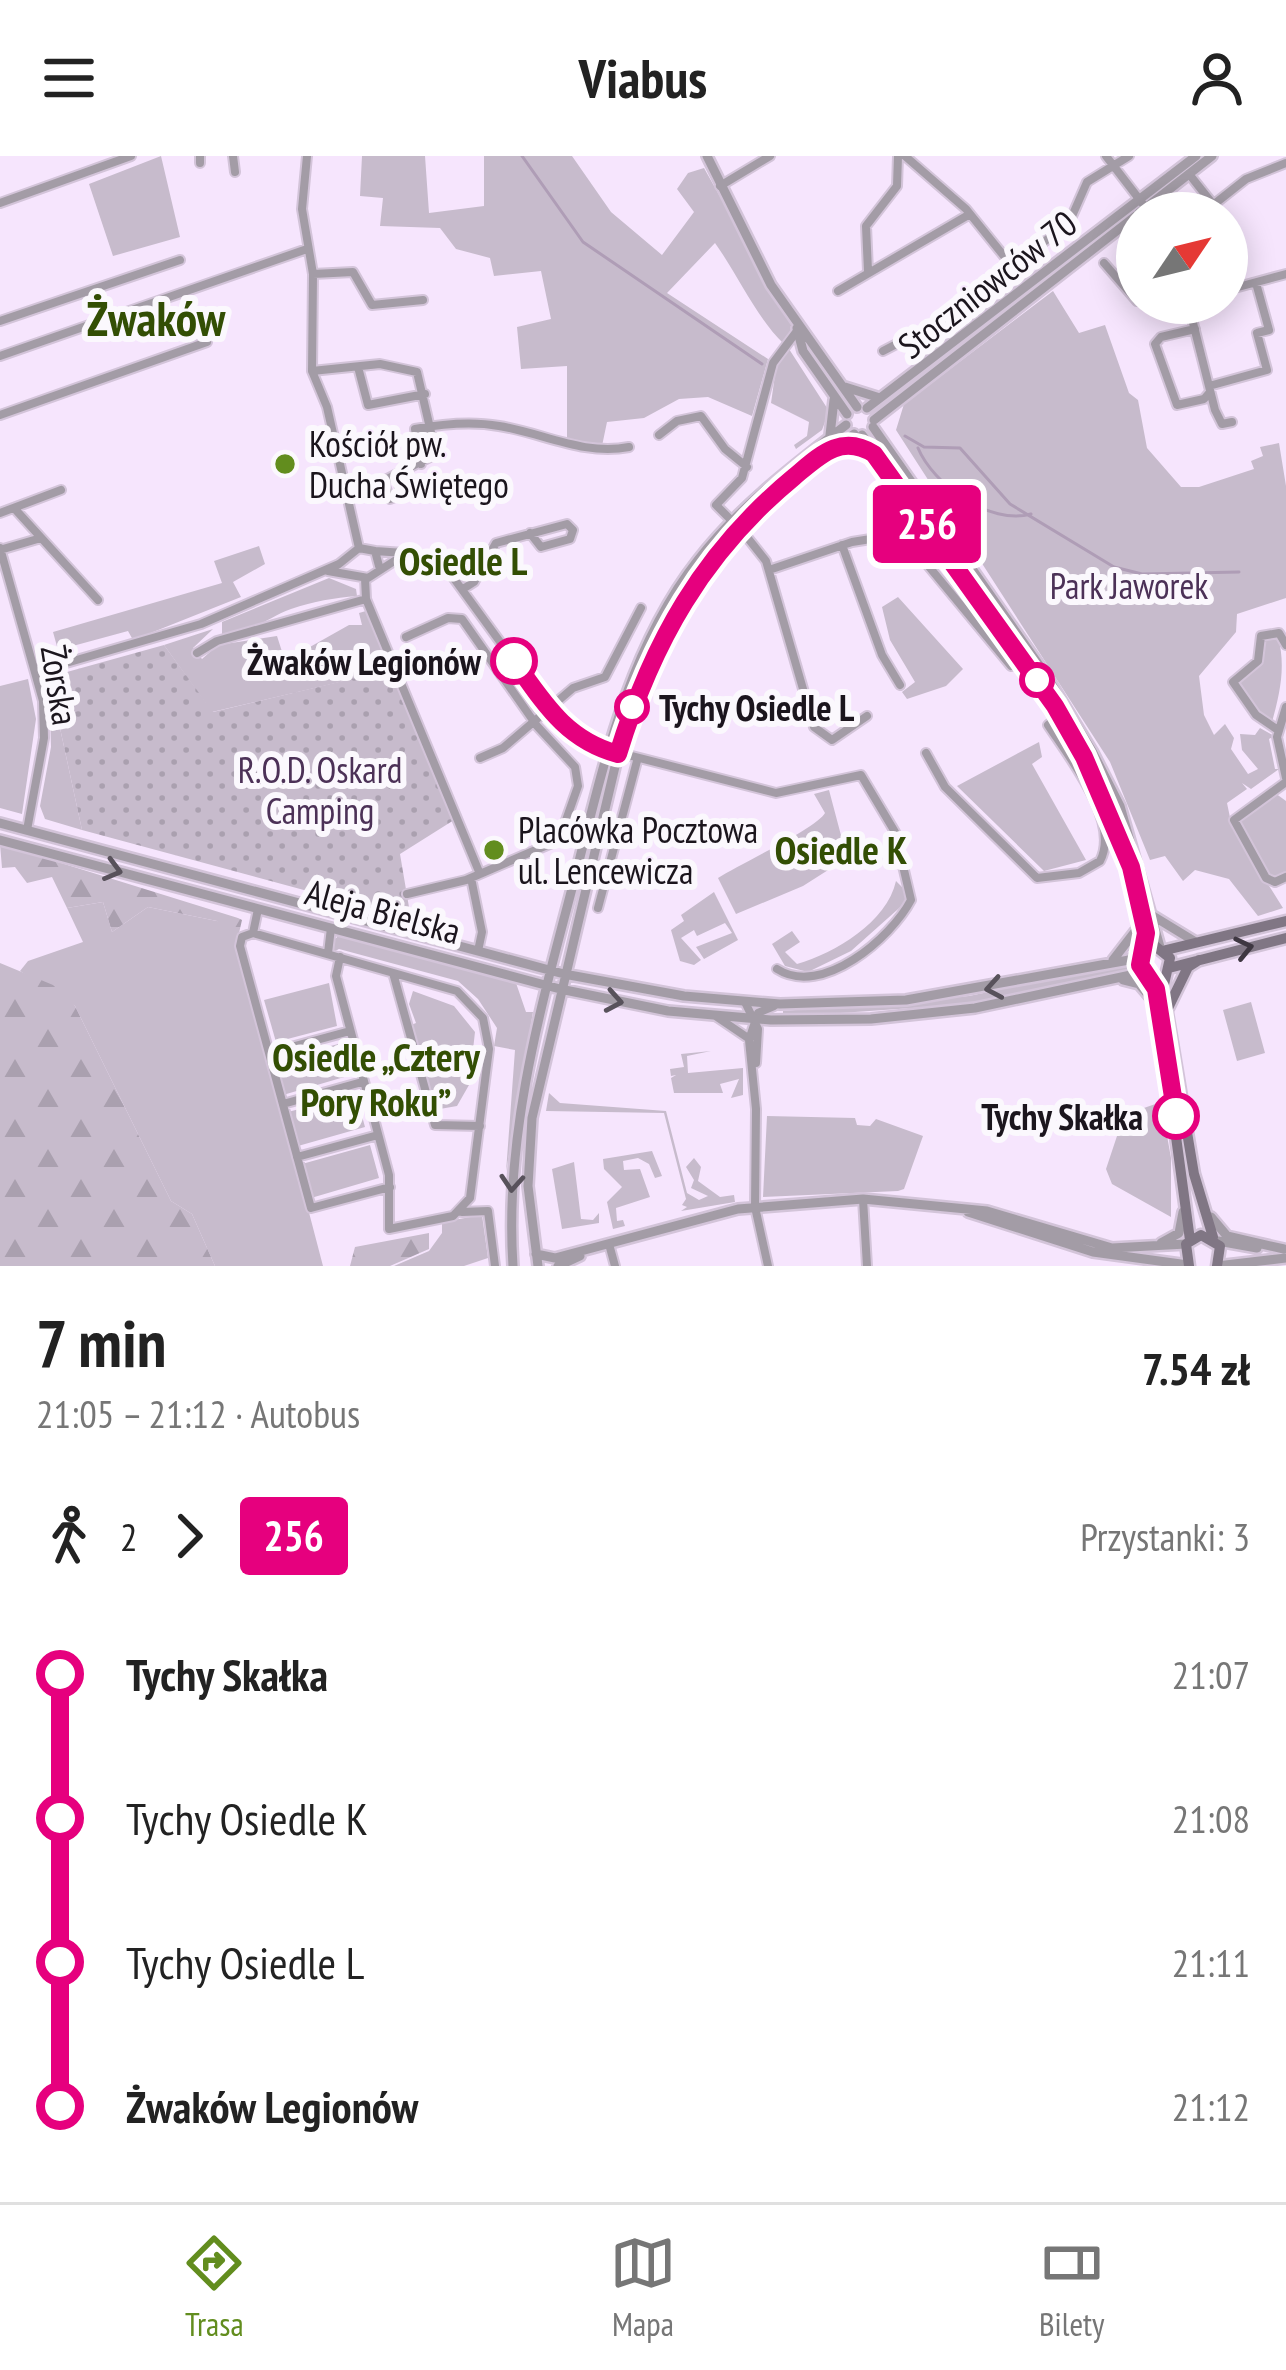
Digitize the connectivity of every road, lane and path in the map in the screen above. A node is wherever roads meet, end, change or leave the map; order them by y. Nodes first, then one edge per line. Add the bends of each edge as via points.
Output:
1 (131, 156) edge
2 (233, 156) edge
3 (307, 156) edge
4 (707, 156) edge
5 (770, 156) edge
6 (902, 156) edge
7 (1129, 156) edge
8 (1196, 156) edge
9 (1212, 156) edge
10 (116, 159) edge
11 (1109, 159) edge
12 (1286, 163) edge
13 (235, 172) dead end
14 (1189, 174) junction
15 (719, 186) junction
16 (1127, 192) edge
17 (1161, 192) edge
18 (1167, 192) edge
19 (1204, 192) edge
20 (1227, 192) edge
21 (0, 202) edge
22 (970, 214) junction
23 (1116, 232) edge
24 (307, 249) junction
25 (180, 260) dead end
26 (1105, 262) dead end
27 (1012, 266) junction
28 (868, 271) junction
29 (313, 274) junction
30 (1286, 274) edge
31 (1116, 278) edge
32 (1256, 283) junction
33 (1248, 285) edge
34 (838, 291) dead end
35 (423, 300) dead end
36 (786, 308) junction
37 (0, 321) edge
38 (1194, 324) edge
39 (797, 329) junction
40 (1195, 329) junction
41 (207, 342) dead end
42 (883, 351) dead end
43 (0, 356) edge
44 (358, 367) junction
45 (312, 371) junction
46 (838, 379) junction
47 (823, 380) junction
48 (1209, 389) junction
49 (425, 394) junction
50 (885, 401) junction
51 (0, 415) edge
52 (855, 421) junction
53 (1232, 422) dead end
54 (874, 423) junction
55 (431, 427) junction
56 (658, 435) dead end
57 (830, 444) junction
58 (628, 447) dead end
59 (891, 455) junction
60 (879, 459) junction
61 (421, 464) junction
62 (747, 466) junction
63 (395, 475) dead end
64 (61, 490) dead end
65 (14, 508) junction
66 (0, 513) edge
67 (736, 524) junction
68 (530, 533) junction
69 (41, 538) junction
70 (842, 545) junction
71 (361, 547) junction
72 (0, 549) edge
73 (374, 551) junction
74 (406, 554) junction
75 (951, 558) junction
76 (349, 559) junction
77 (379, 566) junction
78 (934, 569) junction
79 (322, 570) junction
80 (769, 570) junction
81 (351, 572) junction
82 (368, 577) junction
83 (464, 589) junction
84 (366, 597) junction
85 (98, 600) dead end
86 (641, 608) dead end
87 (214, 619) junction
88 (406, 638) dead end
89 (217, 640) junction
90 (1286, 645) edge
91 (197, 653) dead end
92 (1011, 665) dead end
93 (35, 672) junction
94 (900, 685) dead end
95 (1286, 707) edge
96 (549, 710) junction
97 (1065, 713) junction
98 (867, 716) dead end
99 (533, 720) junction
100 (1278, 730) junction
101 (614, 753) junction
102 (926, 753) dead end
103 (480, 758) dead end
104 (637, 761) junction
105 (1286, 780) edge
106 (0, 823) edge
107 (27, 830) junction
108 (0, 840) edge
109 (475, 876) junction
110 (1286, 878) edge
111 (216, 881) junction
112 (407, 894) dead end
113 (212, 897) junction
114 (598, 908) dead end
115 (1144, 908) junction
116 (257, 909) junction
117 (1286, 921) edge
118 (391, 926) junction
119 (332, 928) junction
120 (253, 933) junction
121 (418, 934) junction
122 (1286, 938) edge
123 (390, 943) junction
124 (1198, 943) junction
125 (410, 948) junction
126 (1163, 948) junction
127 (1144, 950) junction
128 (478, 951) junction
129 (328, 953) junction
130 (340, 957) junction
131 (1202, 958) junction
132 (1108, 963) junction
133 (777, 968) dead end
134 (550, 970) junction
135 (1168, 970) junction
136 (392, 972) junction
137 (564, 974) junction
138 (1148, 974) junction
139 (1112, 980) junction
140 (547, 986) junction
141 (560, 989) junction
142 (746, 1002) junction
143 (780, 1004) junction
144 (1164, 1012) junction
145 (715, 1016) junction
146 (755, 1019) junction
147 (771, 1020) junction
148 (350, 1031) junction
149 (754, 1038) junction
150 (269, 1053) junction
151 (363, 1082) junction
152 (283, 1104) junction
153 (480, 1126) junction
154 (378, 1135) junction
155 (297, 1156) junction
156 (1189, 1175) junction
157 (390, 1187) junction
158 (863, 1199) junction
159 (755, 1207) junction
160 (462, 1212) junction
161 (987, 1215) junction
162 (532, 1231) junction
163 (511, 1232) junction
164 (1215, 1239) junction
165 (1188, 1242) junction
166 (609, 1244) junction
167 (1150, 1246) junction
168 (596, 1248) junction
169 (1286, 1254) edge
170 (537, 1260) edge
171 (1135, 1260) junction
172 (1188, 1265) edge
173 (495, 1266) edge
174 (513, 1266) edge
175 (558, 1266) edge
176 (615, 1266) edge
177 (767, 1266) edge
178 (867, 1266) edge
179 (1161, 1266) edge
180 (1217, 1266) edge
181 (1242, 1266) edge

1 - 10 street
2 - 13 street
3 - 24 street
4 - 15 street
5 - 15 street
6 - 22 street
6 - 28 street via 896,190 866,226
7 - 11 street
8 - 17 street, Stoczniowców 70
9 - 14 street, Stoczniowców 70
10 - 21 street
11 - 16 street
11 - 27 street via 1083,186 1073,219
12 - 20 street
14 - 18 street, Stoczniowców 70
14 - 19 street
15 - 36 street
22 - 27 street
22 - 28 street
23 - 50 street, Stoczniowców 70
24 - 29 street
24 - 43 street
25 - 37 street
26 - 31 street
27 - 42 street via 935,324
28 - 34 street
29 - 35 street via 353,272 373,305
29 - 45 street
30 - 32 street
32 - 33 street
32 - 48 street via 1269,330 1257,333 1267,370
36 - 39 street
36 - 46 street
38 - 40 street
39 - 47 street
39 - 62 street via 773,362
40 - 48 street
40 - 48 street via 1155,344 1177,405 1204,399
41 - 51 street
44 - 45 street
44 - 49 street via 417,372
44 - 49 street via 368,405
45 - 71 street
46 - 50 street
46 - 52 street
47 - 52 street
47 - 57 street via 837,413
48 - 53 street via 1221,423
49 - 55 street
50 - 52 street, Stoczniowców 70
50 - 54 street, Stoczniowców 70
50 - 59 street
52 - 54 street
52 - 54 street, Stoczniowców 70
52 - 57 street, Stoczniowców 70
52 - 60 street
54 - 59 street
55 - 58 street via 492,424 608,451
55 - 61 street via 436,454
55 - 61 street via 415,429
56 - 62 street via 701,416
57 - 60 street via 849,443
57 - 67 street, Stoczniowców 70
59 - 97 street
60 - 75 street
61 - 63 street
62 - 67 street via 716,506
64 - 65 street
65 - 66 street
65 - 69 street, Żorska
67 - 80 street
67 - 101 street, Stoczniowców 70 via 662,639
68 - 68 street via 542,547 573,530 566,524
68 - 83 street via 496,543
69 - 72 street, Żorska
69 - 85 street, Żorska
70 - 78 street via 902,534
70 - 80 street
70 - 94 street
71 - 73 street
71 - 76 street
72 - 93 street, Żorska
73 - 74 street
73 - 77 street
74 - 77 street
74 - 83 street via 434,559
75 - 78 street
75 - 97 street
76 - 79 street
76 - 81 street
77 - 82 street
78 - 92 street
79 - 81 street
79 - 87 street
80 - 98 street via 814,728 832,740
81 - 82 street
82 - 84 street
83 - 96 street
84 - 89 street
84 - 109 street
86 - 96 street via 605,677 573,688
87 - 89 street
87 - 93 street
88 - 99 street via 448,618 462,620
89 - 91 street
90 - 100 street via 1279,633 1261,636 1258,661 1233,682
93 - 107 street, Żorska via 44,738
95 - 100 street
96 - 99 street
96 - 101 street via 572,734
97 - 102 street via 1048,724 1106,838 1100,861 1079,873 1036,878 945,787
97 - 115 street via 1120,806
99 - 103 street
99 - 109 street via 578,775 566,831
100 - 105 street
101 - 104 street
101 - 134 street, Stoczniowców 70
101 - 137 street, Stoczniowców 70
104 - 114 street
104 - 133 street via 781,793 861,775 895,832 909,903 838,967 803,977
105 - 110 street via 1237,815 1237,830 1265,878
106 - 107 street, Aleja Bielska
107 - 111 street, Aleja Bielska
108 -> 113 street, Aleja Bielska
109 - 112 street
109 - 128 street
111 - 113 street
111 - 118 street, Aleja Bielska
113 - 116 street, Aleja Bielska
115 - 124 street
115 - 126 street
115 - 127 street
115 - 132 street
116 - 119 street, Aleja Bielska
116 - 120 street
117 - 124 main road
118 - 121 street, Aleja Bielska
118 - 123 street via 398,935
119 - 123 street, Aleja Bielska
119 - 129 street
120 - 129 street
120 - 150 street via 240,946
121 - 125 street via 407,937
121 - 128 street, Aleja Bielska
131 -> 122 main road
123 - 125 street, Aleja Bielska
124 - 126 main road
125 - 140 street, Aleja Bielska
126 - 127 main road
126 - 135 main road
127 - 132 street, Aleja Bielska
127 - 138 main road
128 - 134 street, Aleja Bielska
129 - 130 street
130 - 136 street
130 - 148 street via 336,976
131 - 135 main road
131 - 144 main road via 1188,967
132 -> 143 street, Aleja Bielska via 958,994
134 - 137 street, Aleja Bielska
134 - 140 street, Stoczniowców 70
135 - 138 main road
135 - 144 main road
136 - 153 street via 435,1125
136 - 153 street via 457,991 483,1018 490,1042
137 - 141 street, Stoczniowców 70
137 - 142 street, Aleja Bielska
138 - 139 street, Aleja Bielska
138 - 144 main road
139 - 144 street via 1139,985
139 - 147 street, Aleja Bielska via 905,1016
140 - 141 street, Aleja Bielska
140 -> 163 street, Stoczniowców 70 via 515,1149
141 -> 145 street, Aleja Bielska
141 - 162 street, Stoczniowców 70 via 532,1118
142 - 143 street, Aleja Bielska
142 - 146 street
143 - 146 street, Aleja Bielska
144 - 156 main road
145 - 146 street, Aleja Bielska
145 - 149 street
146 - 147 street, Aleja Bielska
146 - 149 street
147 - 149 street
148 - 150 street
148 - 151 street
149 - 159 street
150 - 152 street
151 - 152 street
151 - 154 street
152 - 155 street
153 - 160 street
154 - 155 street
154 - 157 street
155 - 157 street via 311,1208
156 - 164 main road
156 - 165 main road
156 - 167 street via 1179,1233
156 - 169 street via 1217,1229
157 - 160 street via 389,1229
158 - 159 street
158 - 161 street
158 - 178 street
159 - 166 street
159 - 177 street
160 - 173 street via 488,1211
161 - 167 street via 1112,1248
161 - 171 street
162 - 163 street
162 - 170 street, Stoczniowców 70
163 - 174 street, Stoczniowców 70
164 - 165 main road
164 - 169 street
164 - 180 main road via 1222,1251
165 - 167 street
165 - 172 main road
166 - 168 street
166 - 176 street
168 - 170 street
168 - 175 street
169 - 180 street
169 - 181 street
171 - 172 street
171 - 179 street

